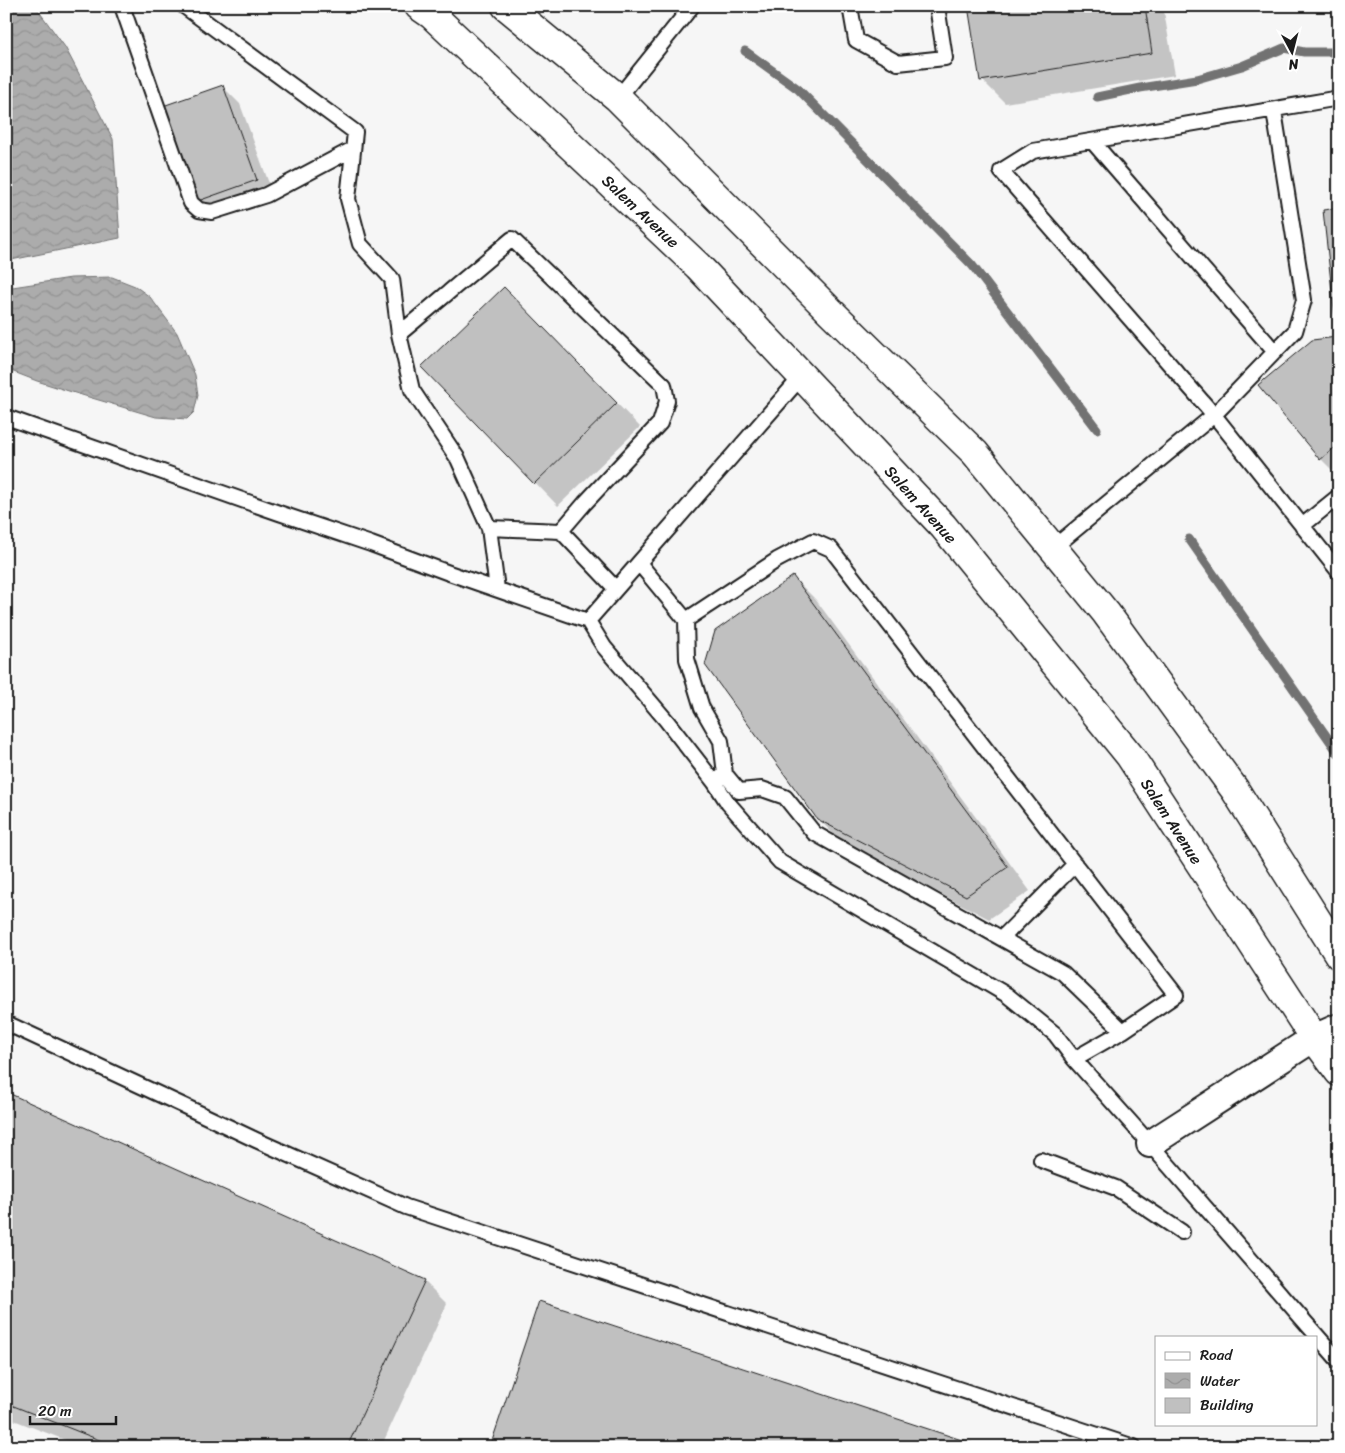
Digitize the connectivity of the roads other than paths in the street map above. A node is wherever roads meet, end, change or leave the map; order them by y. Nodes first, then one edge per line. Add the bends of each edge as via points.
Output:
1 (122, 6) edge
2 (184, 6) edge
3 (419, 6) edge
4 (506, 6) edge
5 (692, 6) edge
6 (850, 6) edge
7 (937, 6) edge
8 (618, 98) junction
9 (1339, 98) edge
10 (1274, 110) junction
11 (1092, 141) junction
12 (353, 149) junction
13 (399, 334) junction
14 (1275, 352) junction
15 (802, 376) junction
16 (1214, 415) junction
17 (6, 417) edge
18 (1339, 496) edge
19 (1302, 526) junction
20 (489, 528) junction
21 (561, 531) junction
22 (1053, 548) junction
23 (639, 563) junction
24 (1339, 572) edge
25 (616, 589) junction
26 (496, 590) junction
27 (686, 620) junction
28 (588, 621) junction
29 (720, 778) junction
30 (1075, 864) junction
31 (1002, 938) junction
32 (1339, 955) edge
33 (6, 1023) edge
34 (1339, 1027) edge
35 (1123, 1031) junction
36 (1314, 1038) junction
37 (1339, 1049) edge
38 (1074, 1059) junction
39 (1339, 1072) edge
40 (1150, 1144) junction
41 (1041, 1160) dead end
42 (1182, 1232) dead end
43 (1317, 1336) edge
44 (1318, 1337) edge
45 (1339, 1361) edge
46 (1134, 1447) edge

1 - 12 lane via 191,203 199,210 212,212 266,196
2 - 12 lane via 355,132
3 - 15 highway, Salem Avenue via 698,266
4 - 8 highway
5 - 8 lane
6 - 7 lane via 856,40 898,63 945,58
8 - 22 highway via 975,453
9 - 10 lane
10 - 11 lane
10 - 14 lane via 1304,300 1295,331
11 - 14 lane
11 - 16 lane via 1033,151 1001,171
12 - 13 lane via 348,199 360,244 392,279
13 - 20 lane via 412,390 458,459
13 - 21 lane via 512,239 664,385 667,401 660,423
14 - 16 lane
15 - 23 lane
15 - 36 highway, Salem Avenue via 943,526 1130,756
16 - 19 lane
16 - 22 lane
17 - 26 lane
18 - 19 lane
19 - 24 lane
20 - 21 lane
20 - 26 lane
21 - 25 lane
22 - 32 highway via 1106,613 1235,790
23 - 25 lane
23 - 27 lane
25 - 28 lane
26 - 28 lane
27 - 29 lane via 686,659 702,708 721,741
27 - 30 lane via 812,541 831,549
28 - 29 lane via 604,647
29 - 31 lane via 739,791 762,789 785,797 814,833
29 - 38 lane via 728,803 780,862 1006,995 1055,1034
30 - 31 lane
30 - 35 lane via 1176,995
31 - 35 lane via 1063,973
33 - 46 lane via 406,1207
34 - 36 street
35 - 38 lane
36 - 37 highway
36 - 39 highway, Salem Avenue
36 - 40 street
38 - 40 lane
40 - 43 lane
41 - 42 lane via 1116,1188
44 - 45 lane

